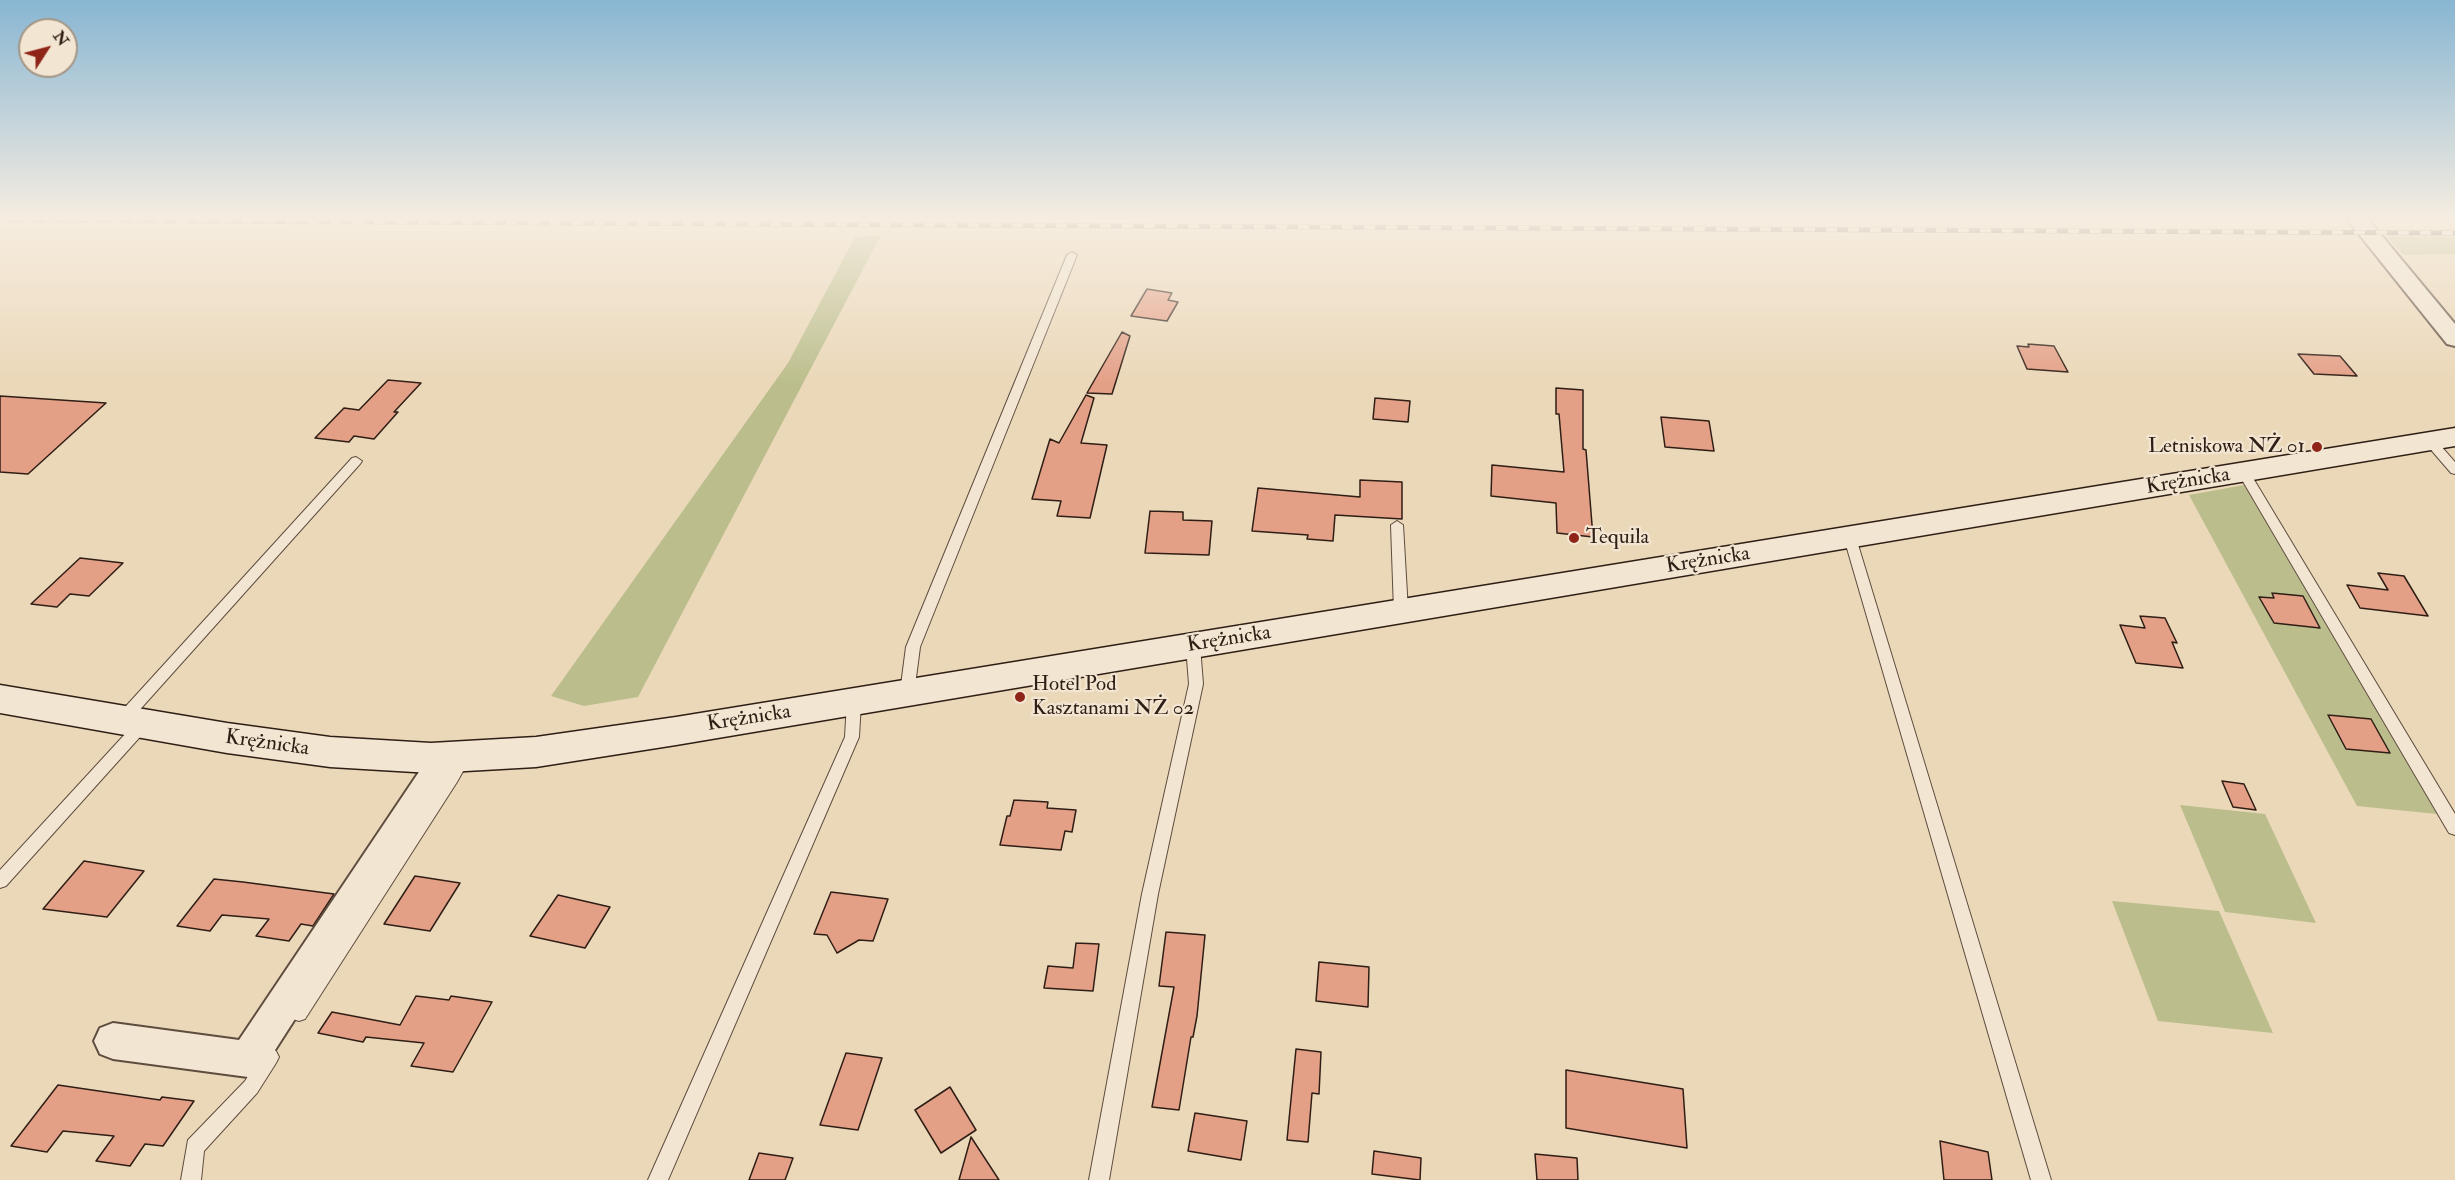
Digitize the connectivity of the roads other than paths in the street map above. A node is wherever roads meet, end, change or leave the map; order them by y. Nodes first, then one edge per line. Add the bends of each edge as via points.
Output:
1 (1065, 273) edge
2 (2401, 273) edge
3 (2455, 339) edge
4 (2443, 439) edge
5 (356, 460) dead end
6 (2455, 470) edge
7 (2244, 473) junction
8 (1397, 525) dead end
9 (1850, 538) junction
10 (1401, 611) junction
11 (1193, 645) junction
12 (907, 693) junction
13 (0, 699) edge
14 (854, 702) junction
15 (132, 722) junction
16 (454, 757) junction
17 (2455, 828) edge
18 (0, 881) edge
19 (290, 1027) dead end
20 (113, 1041) dead end
21 (277, 1047) dead end
22 (191, 1180) edge
23 (658, 1180) edge
24 (1099, 1180) edge
25 (2041, 1180) edge

1 - 12 lane via 913,647
2 - 3 street
4 - 6 lane
4 - 7 street, Krężnicka
5 - 15 lane
7 - 9 street, Krężnicka
7 - 17 lane
8 - 10 lane
9 - 10 street, Krężnicka
9 - 25 lane
10 - 11 street, Krężnicka
11 - 12 street, Krężnicka
11 - 24 lane via 1196,684 1150,894
12 - 14 street, Krężnicka
13 - 15 street, Krężnicka
14 - 16 street, Krężnicka via 568,748
14 - 23 lane via 852,737
15 - 16 street, Krężnicka via 330,752
15 - 18 lane
16 - 19 lane via 452,778
16 - 20 street via 248,1059
21 - 22 lane via 251,1087 195,1147

